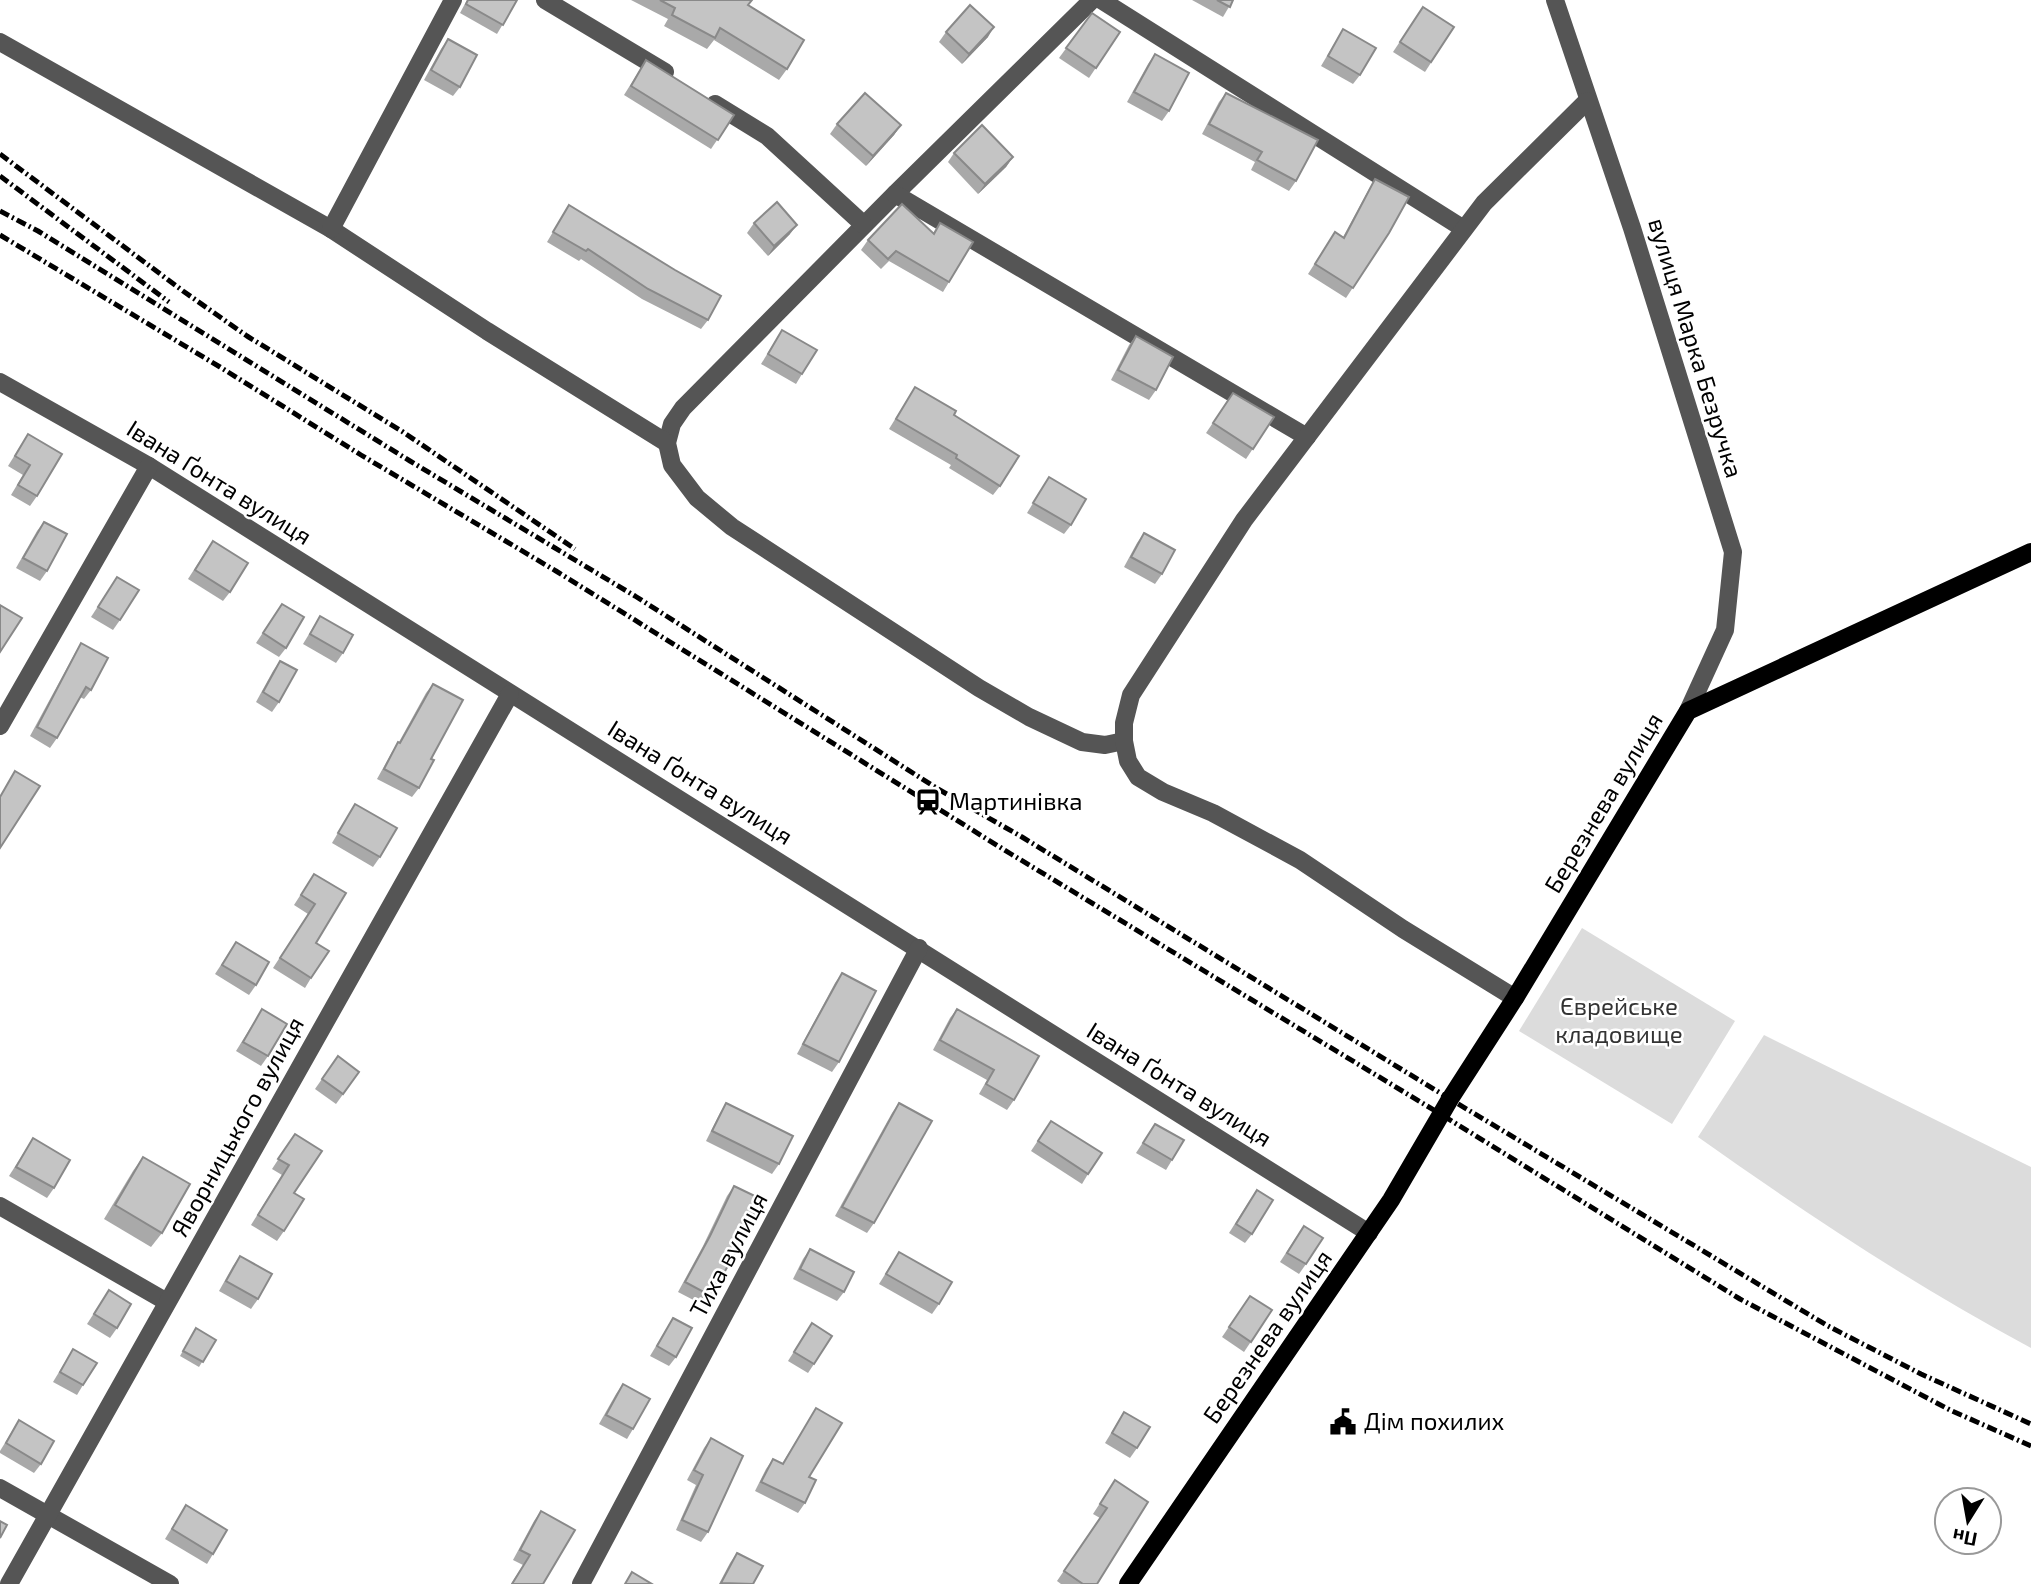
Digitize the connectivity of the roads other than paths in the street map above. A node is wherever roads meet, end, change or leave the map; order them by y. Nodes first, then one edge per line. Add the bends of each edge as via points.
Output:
1 (453, 0) edge
2 (545, 0) edge
3 (1092, 0) edge
4 (1101, 0) edge
5 (1555, 0) edge
6 (0, 42) edge
7 (675, 79) edge
8 (698, 93) edge
9 (1587, 102) junction
10 (895, 194) junction
11 (864, 225) junction
12 (331, 229) junction
13 (1464, 229) junction
14 (0, 383) edge
15 (1307, 437) junction
16 (667, 443) junction
17 (149, 466) junction
18 (2031, 552) edge
19 (510, 694) junction
20 (1688, 711) junction
21 (0, 726) edge
22 (1124, 741) junction
23 (919, 948) junction
24 (1515, 998) junction
25 (0, 1206) edge
26 (1369, 1233) junction
27 (167, 1302) junction
28 (0, 1488) edge
29 (47, 1516) junction
30 (9, 1584) edge
31 (170, 1584) edge
32 (581, 1584) edge
33 (1128, 1584) edge

1 - 12 street
2 - 7 street
3 - 10 street
4 - 13 street
5 - 9 street, вулиця Марка Безручка
6 - 12 street
8 - 11 street via 767,136
9 - 13 street via 1484,203
9 - 20 street, вулиця Марка Безручка via 1632,228 1733,552 1725,630
10 - 11 street
10 - 15 street
11 - 16 street via 683,408
12 - 16 street
13 - 15 street
14 - 17 street, Івана Ґонта вулиця
15 - 22 street via 1244,520 1131,695
16 - 22 street via 672,465 697,498 793,569 1029,717 1082,742 1105,745
17 - 19 street, Івана Ґонта вулиця
17 - 21 street
18 - 20 main road, Березнева вулиця
19 - 23 street, Івана Ґонта вулиця
19 - 27 street, Яворницького вулиця
20 - 24 main road, Березнева вулиця
22 - 24 street via 1128,761 1138,777 1300,860
23 - 26 street, Івана Ґонта вулиця
23 - 32 street, Тиха вулиця
24 - 26 main road, Березнева вулиця
25 - 27 street
26 - 33 main road, Березнева вулиця
27 - 29 street, Яворницького вулиця
28 - 29 street
29 - 30 street, Яворницького вулиця
29 - 31 street

